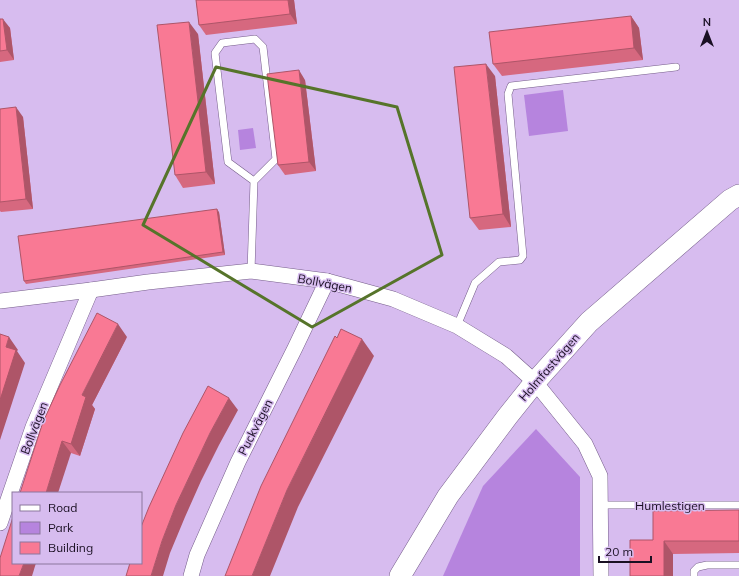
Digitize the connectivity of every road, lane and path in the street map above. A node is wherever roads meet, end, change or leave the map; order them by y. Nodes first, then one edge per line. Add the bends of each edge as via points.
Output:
1 (676, 67) dead end
2 (254, 181) junction
3 (739, 195) edge
4 (251, 271) junction
5 (327, 281) junction
6 (91, 290) junction
7 (0, 301) edge
8 (457, 326) junction
9 (535, 382) junction
10 (601, 505) junction
11 (739, 506) edge
12 (0, 523) edge
13 (739, 565) edge
14 (191, 576) edge
15 (400, 576) edge
16 (602, 576) edge
17 (694, 576) edge

1 - 8 lane via 511,86 508,94 523,256 520,260 499,262 475,283
2 - 2 lane via 228,162 215,53 222,43 255,39 263,47 276,158
2 - 4 lane
3 - 9 street, Holmfastvägen via 589,322
4 - 5 street, Bollvägen
4 - 6 street, Bollvägen
5 - 8 street, Bollvägen via 393,299
5 - 14 street, Puckvägen via 238,462 197,555
6 - 7 street, Bollvägen
6 - 12 street, Bollvägen via 33,427
8 - 9 street, Bollvägen via 506,356
9 - 10 street via 585,444 600,476
9 - 15 street, Holmfastvägen via 448,496
10 - 11 lane, Humlestigen
10 - 16 street
13 - 17 lane via 698,567 694,571

